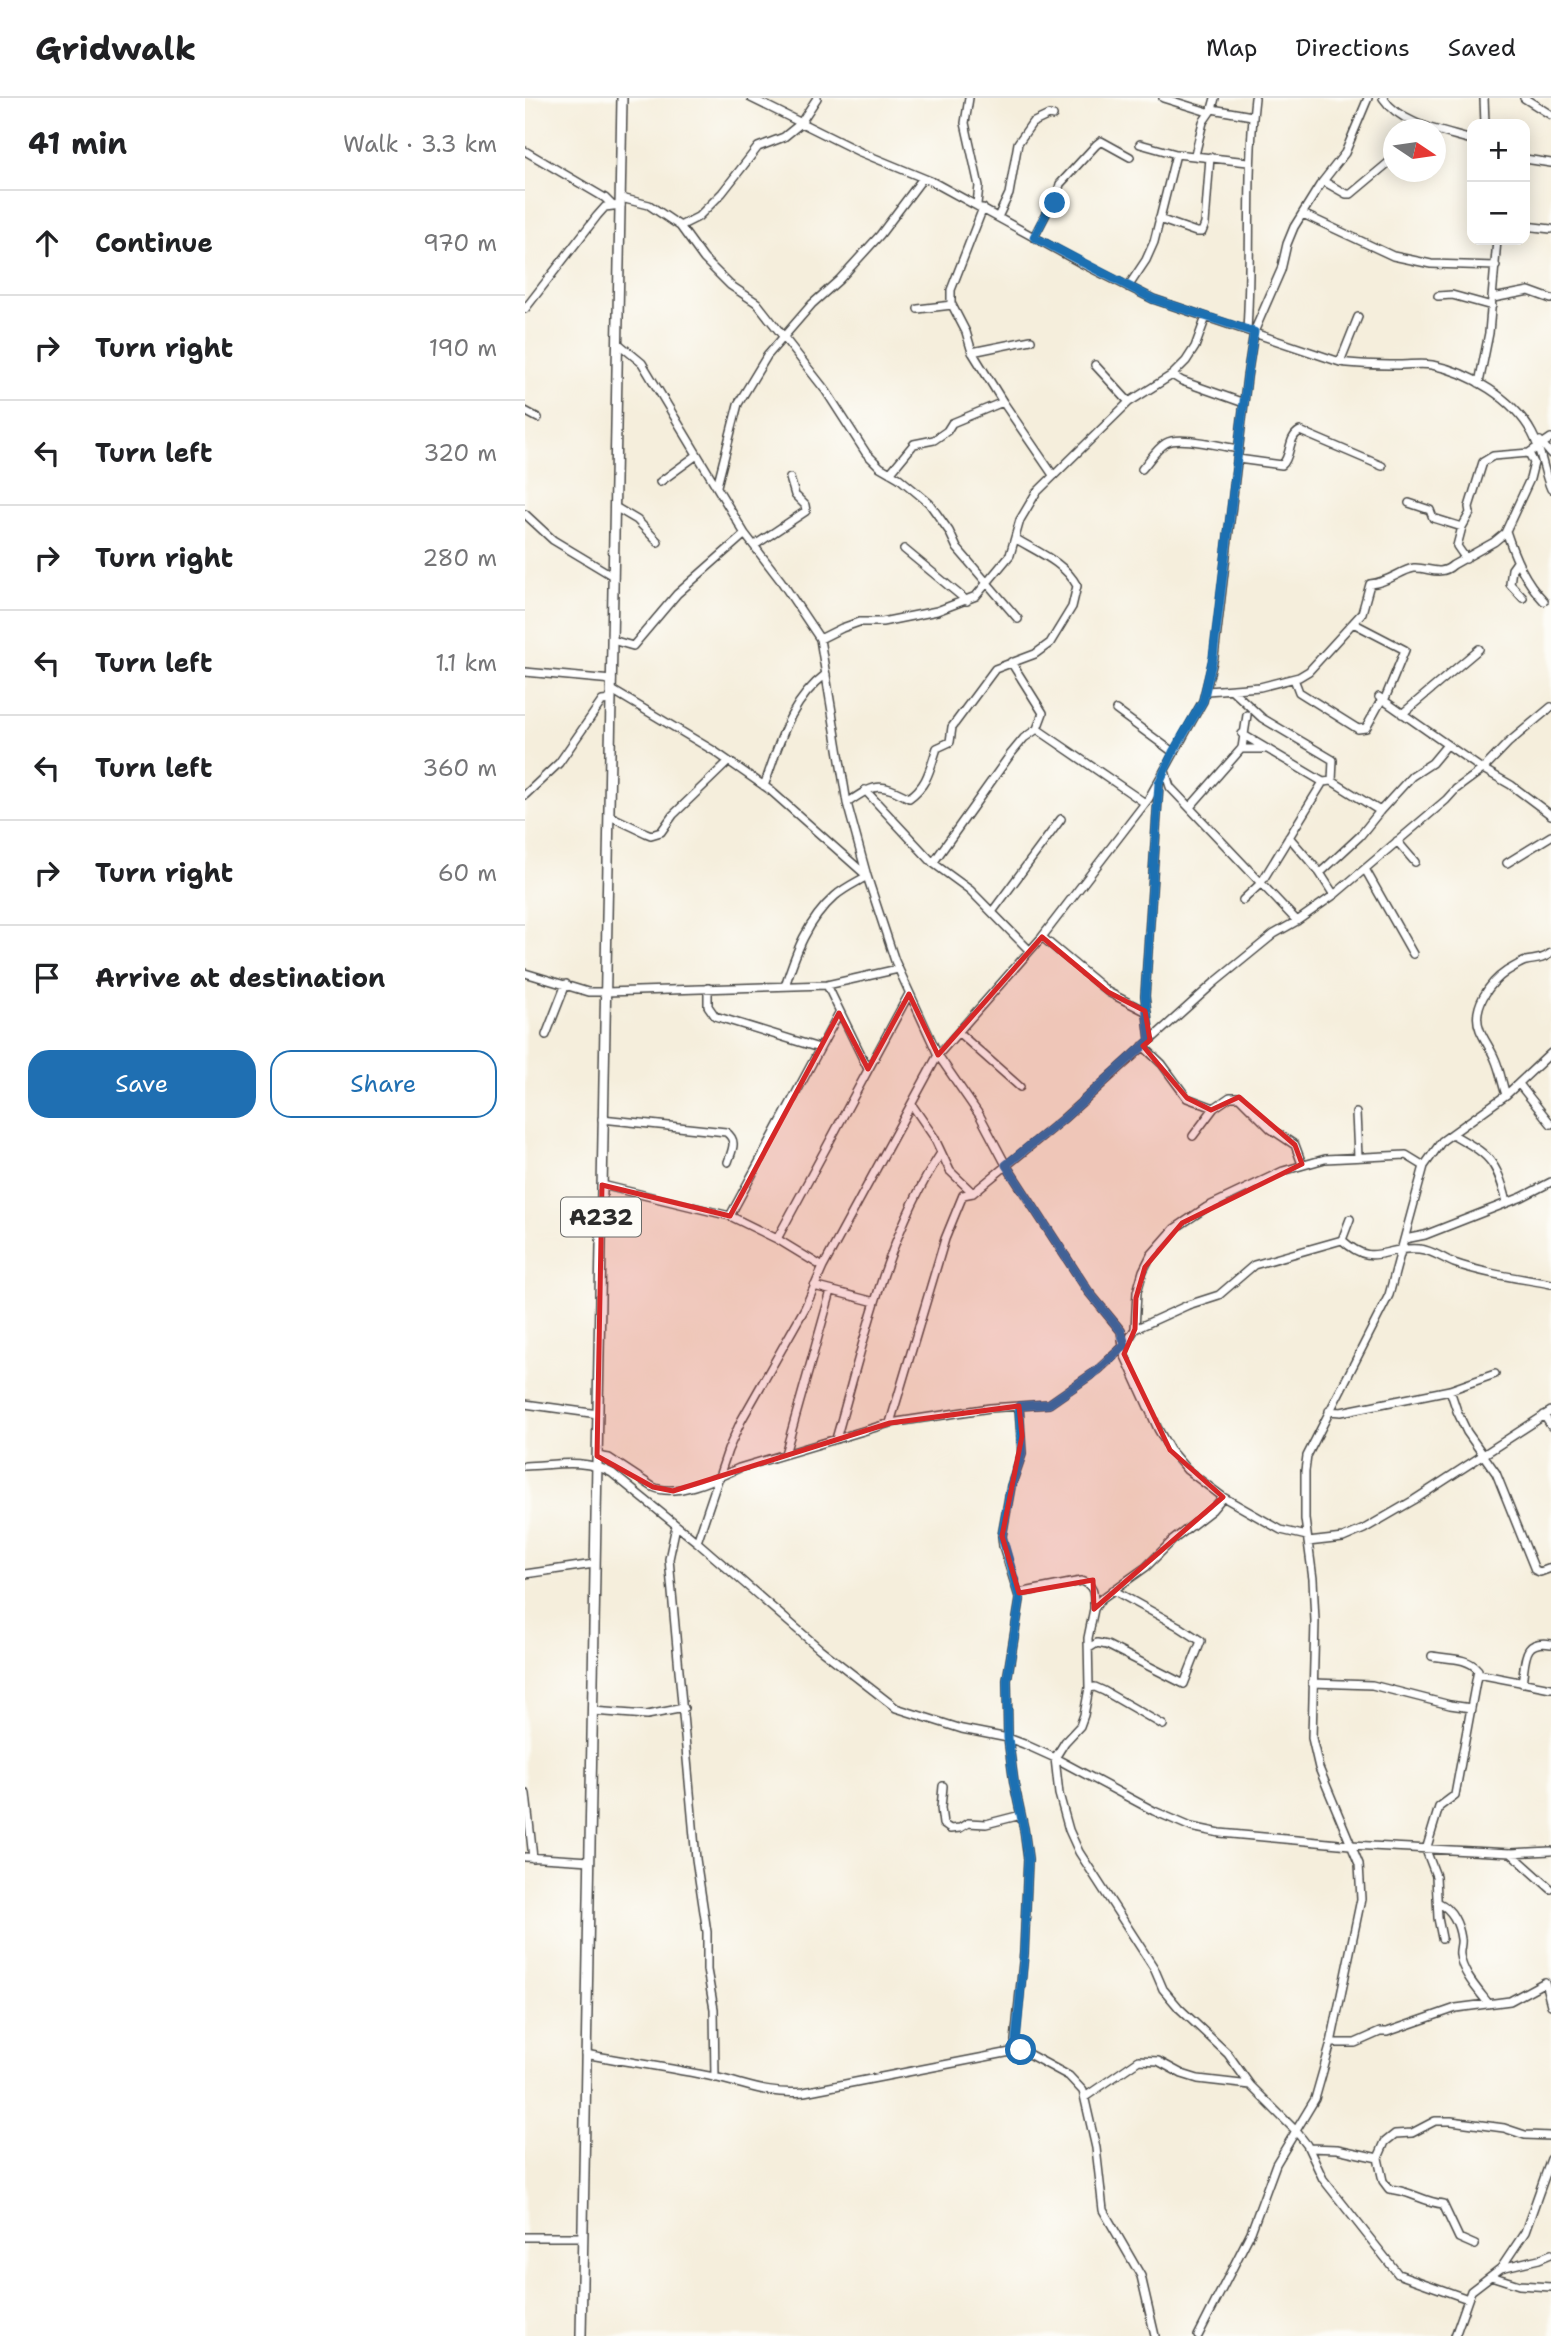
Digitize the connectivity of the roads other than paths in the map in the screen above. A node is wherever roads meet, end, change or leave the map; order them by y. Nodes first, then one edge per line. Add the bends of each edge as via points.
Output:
1 (622, 98) edge
2 (751, 98) edge
3 (817, 98) edge
4 (969, 98) edge
5 (1163, 98) edge
6 (1215, 98) edge
7 (1255, 98) edge
8 (1368, 98) edge
9 (1383, 98) edge
10 (1484, 98) edge
11 (1524, 98) edge
12 (1210, 110) junction
13 (1551, 115) edge
14 (1053, 116) dead end
15 (1252, 116) junction
16 (1406, 119) edge
17 (1485, 119) edge
18 (800, 124) junction
19 (1446, 133) edge
20 (1467, 139) edge
21 (1140, 144) dead end
22 (525, 151) edge
23 (1176, 154) junction
24 (1195, 155) junction
25 (1130, 157) dead end
26 (1210, 157) junction
27 (1530, 160) edge
28 (1248, 162) junction
29 (1551, 163) edge
30 (1383, 167) edge
31 (923, 178) junction
32 (1323, 181) junction
33 (618, 203) junction
34 (980, 206) junction
35 (1303, 214) junction
36 (998, 217) junction
37 (1159, 219) junction
38 (680, 226) junction
39 (1530, 227) edge
40 (1551, 229) edge
41 (1034, 237) junction
42 (1497, 245) edge
43 (1496, 266) junction
44 (1128, 287) junction
45 (1438, 296) dead end
46 (1551, 299) edge
47 (1493, 302) junction
48 (952, 305) junction
49 (525, 309) edge
50 (918, 309) dead end
51 (1206, 317) junction
52 (1358, 317) dead end
53 (1250, 331) junction
54 (783, 335) junction
55 (1031, 341) dead end
56 (619, 344) junction
57 (972, 352) junction
58 (1340, 362) junction
59 (1095, 365) dead end
60 (1172, 375) junction
61 (1479, 383) junction
62 (1003, 402) junction
63 (1129, 402) junction
64 (1244, 403) junction
65 (525, 411) edge
66 (537, 418) dead end
67 (1551, 438) edge
68 (1541, 447) junction
69 (1239, 449) junction
70 (1529, 453) junction
71 (1551, 454) edge
72 (697, 455) junction
73 (1238, 459) junction
74 (1383, 466) dead end
75 (1142, 468) dead end
76 (890, 473) junction
77 (1053, 475) junction
78 (790, 478) dead end
79 (660, 482) dead end
80 (717, 486) junction
81 (1551, 489) edge
82 (1409, 503) dead end
83 (615, 507) junction
84 (525, 514) edge
85 (1462, 527) junction
86 (1506, 531) junction
87 (745, 534) junction
88 (1016, 539) junction
89 (658, 542) dead end
90 (755, 545) junction
91 (904, 549) dead end
92 (1466, 559) junction
93 (1517, 562) junction
94 (613, 576) junction
95 (987, 584) junction
96 (1523, 598) dead end
97 (967, 601) junction
98 (1544, 601) dead end
99 (1018, 619) dead end
100 (1353, 623) junction
101 (820, 639) junction
102 (612, 640) junction
103 (1479, 649) dead end
104 (1011, 662) junction
105 (525, 672) edge
106 (826, 674) junction
107 (1294, 678) junction
108 (612, 690) junction
109 (1233, 690) junction
110 (1207, 691) junction
111 (1382, 699) junction
112 (1551, 707) edge
113 (1116, 710) dead end
114 (1402, 714) junction
115 (1247, 715) dead end
116 (1037, 729) junction
117 (1242, 734) junction
118 (1447, 745) junction
119 (1269, 748) junction
120 (1241, 749) junction
121 (1173, 752) junction
122 (728, 762) junction
123 (1482, 769) junction
124 (1165, 771) junction
125 (1327, 781) junction
126 (1159, 783) junction
127 (764, 786) junction
128 (865, 790) junction
129 (525, 795) edge
130 (846, 803) junction
131 (1145, 803) junction
132 (1191, 806) junction
133 (1380, 811) junction
134 (1551, 815) edge
135 (610, 816) junction
136 (1061, 819) dead end
137 (1551, 836) edge
138 (1289, 837) junction
139 (1397, 841) junction
140 (1415, 862) dead end
141 (933, 863) junction
142 (1507, 863) dead end
143 (1365, 869) junction
144 (1320, 873) junction
145 (867, 876) junction
146 (1261, 883) junction
147 (1334, 895) junction
148 (1243, 900) dead end
149 (992, 912) junction
150 (1297, 922) junction
151 (1042, 937) junction
152 (1030, 950) junction
153 (1551, 953) edge
154 (1413, 954) dead end
155 (898, 969) junction
156 (525, 974) edge
157 (566, 984) junction
158 (827, 985) junction
159 (785, 986) junction
160 (708, 988) junction
161 (606, 992) junction
162 (909, 994) junction
163 (1145, 1011) junction
164 (839, 1013) junction
165 (959, 1034) junction
166 (546, 1035) dead end
167 (1150, 1040) junction
168 (1143, 1046) junction
169 (819, 1048) junction
170 (1551, 1053) edge
171 (939, 1055) junction
172 (868, 1069) junction
173 (1519, 1084) junction
174 (1020, 1087) dead end
175 (1506, 1095) junction
176 (912, 1105) junction
177 (1214, 1108) junction
178 (1356, 1113) dead end
179 (602, 1119) junction
180 (1551, 1124) edge
181 (1452, 1133) junction
182 (1193, 1136) dead end
183 (941, 1153) junction
184 (1358, 1157) junction
185 (728, 1162) dead end
186 (1303, 1164) junction
187 (1006, 1165) junction
188 (1424, 1166) junction
189 (1551, 1182) edge
190 (602, 1185) junction
191 (973, 1193) junction
192 (1507, 1202) junction
193 (730, 1216) junction
194 (1350, 1219) dead end
195 (777, 1239) junction
196 (1405, 1239) junction
197 (1342, 1240) junction
198 (1402, 1250) junction
199 (823, 1267) junction
200 (1551, 1284) edge
201 (814, 1286) junction
202 (831, 1291) junction
203 (875, 1302) junction
204 (1135, 1329) junction
205 (1125, 1345) junction
206 (1495, 1374) dead end
207 (1450, 1390) junction
208 (525, 1404) edge
209 (1019, 1406) junction
210 (1329, 1411) junction
211 (1548, 1413) edge
212 (598, 1415) junction
213 (890, 1423) junction
214 (1551, 1426) edge
215 (835, 1439) junction
216 (1483, 1453) junction
217 (785, 1454) junction
218 (597, 1461) junction
219 (525, 1466) edge
220 (719, 1478) junction
221 (1223, 1497) junction
222 (676, 1526) junction
223 (1307, 1539) junction
224 (697, 1542) junction
225 (594, 1564) junction
226 (1551, 1568) edge
227 (525, 1574) edge
228 (1113, 1590) junction
229 (1019, 1593) junction
230 (1094, 1609) junction
231 (1551, 1644) edge
232 (1089, 1648) junction
233 (1432, 1656) dead end
234 (1478, 1674) junction
235 (1312, 1683) junction
236 (1522, 1683) junction
237 (1089, 1688) junction
238 (1551, 1688) edge
239 (684, 1708) junction
240 (1471, 1708) junction
241 (592, 1711) junction
242 (1163, 1725) dead end
243 (1008, 1738) junction
244 (1055, 1759) junction
245 (943, 1786) dead end
246 (526, 1794) edge
247 (1021, 1815) junction
248 (1350, 1845) junction
249 (1426, 1850) junction
250 (1551, 1851) edge
251 (1511, 1853) junction
252 (529, 1857) edge
253 (590, 1861) junction
254 (1551, 1889) edge
255 (1439, 1903) junction
256 (1442, 1938) dead end
257 (1488, 2003) junction
258 (1551, 2005) edge
259 (1331, 2043) junction
260 (1021, 2050) junction
261 (585, 2054) junction
262 (715, 2078) junction
263 (1251, 2085) junction
264 (1085, 2097) junction
265 (1297, 2131) junction
266 (1551, 2136) edge
267 (1309, 2148) junction
268 (1378, 2158) junction
269 (1551, 2159) edge
270 (525, 2237) edge
271 (582, 2237) junction
272 (1475, 2245) dead end
273 (1551, 2254) edge
274 (1501, 2268) junction
275 (1491, 2276) junction
276 (1551, 2287) edge
277 (1468, 2299) junction
278 (581, 2336) edge
279 (1155, 2336) edge
280 (1198, 2336) edge
281 (1455, 2336) edge

1 - 33 main road, A232
2 - 18 street
3 - 18 street
4 - 34 street via 965,123
5 - 12 street
6 - 12 street
7 - 15 street
8 - 32 street via 1345,153
9 - 16 street
10 - 17 street
11 - 13 street
12 - 15 street
12 - 24 street
14 - 36 street via 1032,123 1018,143 1009,194
15 - 28 street
18 - 31 street
18 - 38 street via 784,137 758,147 698,217
19 - 20 street
21 - 23 street
22 - 33 street
23 - 24 street
23 - 37 street
24 - 26 street
25 - 41 street via 1101,141 1096,145 1060,184 1055,203
26 - 28 street
26 - 37 street via 1204,229 1199,233
27 - 29 street
28 - 53 street
30 - 32 street via 1351,194
31 - 34 street
31 - 54 street via 880,235
32 - 35 street
33 - 38 street via 649,205
33 - 49 street via 597,216
33 - 56 main road, A232
34 - 36 street
34 - 48 street via 951,289
35 - 43 street via 1393,256 1431,264
35 - 53 street
36 - 41 street
37 - 44 street via 1146,260
38 - 54 street via 704,259 757,303
39 - 40 street
41 - 44 street
42 - 43 street
43 - 47 street
44 - 51 street
45 - 47 street
46 - 47 street via 1529,290
47 - 61 street
48 - 50 street
48 - 57 street
51 - 53 street
51 - 60 street via 1195,347
52 - 58 street
53 - 58 street
53 - 64 street
54 - 76 street via 866,453
54 - 80 street via 738,404
55 - 57 street
56 - 72 street via 642,363
56 - 83 main road, A232
57 - 62 street
58 - 61 street via 1362,366 1430,364
59 - 63 street
60 - 63 street
60 - 64 street
61 - 68 street via 1518,413
62 - 76 street via 952,423 934,440 914,444
62 - 77 street
63 - 77 street
64 - 69 street
65 - 66 street
67 - 68 street
68 - 70 street
68 - 71 street
68 - 81 street
69 - 73 street
69 - 75 street via 1168,442
70 - 85 street via 1493,456 1483,462
70 - 86 street via 1534,463 1530,479
72 - 79 street
72 - 80 street
73 - 74 street via 1282,465 1300,431
73 - 110 street
76 - 95 street via 929,503
77 - 88 street via 1027,507
78 - 90 street via 806,511
80 - 87 street
82 - 85 street via 1430,510 1433,518
83 - 89 street via 637,520
83 - 94 main road, A232
84 - 94 street via 553,540
85 - 92 street via 1457,546
86 - 92 street
86 - 93 street
87 - 90 street
87 - 102 street via 677,594 633,646
88 - 95 street via 1010,555
88 - 104 street via 1053,560 1077,586 1072,607 1050,643
90 - 101 street
91 - 97 street
92 - 100 street via 1448,569 1412,568 1384,583 1370,584 1362,613
93 - 96 street via 1510,584
93 - 98 street
94 - 102 main road, A232
95 - 97 street
95 - 99 street
97 - 101 street via 913,616 859,622
100 - 107 street via 1322,659
100 - 111 street via 1405,650
101 - 106 street
102 - 108 main road, A232
103 - 114 street
104 - 116 street via 1042,713
104 - 128 street via 995,669 952,727 950,742 937,748 925,784 913,795 909,798 887,786
105 - 108 street
106 - 127 street via 798,703
106 - 130 street
107 - 109 street
107 - 111 street via 1299,692 1358,729 1366,728
108 - 122 street
108 - 129 street via 559,763
108 - 135 main road, A232
109 - 110 street
109 - 125 street via 1262,718 1333,760
110 - 121 street
111 - 114 street
112 - 123 street
113 - 121 street
114 - 118 street
115 - 117 street
116 - 131 street
116 - 141 street via 1010,755
117 - 119 street
117 - 120 street
118 - 123 street
118 - 133 street
119 - 120 street
119 - 125 street
120 - 132 street
121 - 124 street
122 - 127 street
122 - 135 street via 660,832 652,835
123 - 134 street
123 - 139 street
124 - 126 street
124 - 132 street via 1170,787
125 - 133 street
125 - 138 street
126 - 131 street
126 - 163 street
127 - 145 street
128 - 130 street
128 - 141 street
130 - 145 street
131 - 151 street
132 - 146 street
133 - 144 street
135 - 161 main road, A232
136 - 149 street
137 - 142 street
138 - 144 street
138 - 146 street
139 - 140 street
139 - 143 street
141 - 149 street
143 - 147 street
143 - 154 street
144 - 147 street
145 - 155 street
145 - 159 street via 835,896 812,921 799,942
146 - 148 street
146 - 150 street
147 - 150 street
149 - 152 street
150 - 167 street via 1274,934
151 - 152 street
151 - 163 street via 1108,992
152 - 165 street
153 - 175 street via 1499,977 1487,990 1476,1018
155 - 158 street
155 - 162 street
156 - 157 street
157 - 161 street via 588,992
157 - 166 street
158 - 159 street
158 - 164 street
159 - 160 street
160 - 161 street
160 - 169 street via 708,1006 715,1016
161 - 179 main road, A232
162 - 171 street
162 - 172 street
163 - 167 street
164 - 169 street
164 - 172 street
165 - 171 street
165 - 174 street
167 - 168 street
168 - 177 street via 1187,1098
168 - 187 street
169 - 193 street
170 - 173 street
171 - 176 street
171 - 187 street
172 - 195 street
173 - 175 street
173 - 180 street
175 - 181 street
176 - 183 street
176 - 199 street
177 - 182 street
177 - 186 street via 1238,1097 1295,1145
178 - 184 street
179 - 185 street via 726,1132 735,1144
179 - 190 main road, A232
181 - 188 street
181 - 192 street via 1490,1159 1500,1174
183 - 191 street via 950,1171
183 - 203 street via 907,1211
184 - 186 street
184 - 188 street via 1406,1155
186 - 204 street via 1215,1203 1163,1239 1141,1276
187 - 191 street
187 - 205 street via 1088,1291 1121,1331
188 - 196 street
189 - 192 street
190 - 193 street
190 - 212 main road, A232
191 - 213 street via 963,1195 955,1212
192 - 196 street
193 - 195 street
194 - 197 street
195 - 199 street
196 - 198 street
197 - 198 street via 1366,1256
197 - 204 street via 1254,1265 1219,1296
198 - 200 street via 1433,1252 1465,1266
198 - 210 street via 1389,1295
199 - 201 street
201 - 202 street
201 - 220 street via 741,1421
202 - 203 street
202 - 217 street
203 - 215 street
204 - 205 street
205 - 209 street via 1049,1404
205 - 221 street via 1125,1354 1170,1450 1187,1470
206 - 207 street
207 - 210 street
207 - 216 street via 1467,1432
208 - 212 street
209 - 213 street
209 - 229 street via 1022,1454 1002,1536
210 - 223 street via 1307,1456
211 - 214 street
211 - 216 street
212 - 218 main road, A232
213 - 215 street
215 - 217 street
216 - 223 street via 1364,1528 1343,1538
216 - 226 street via 1496,1473 1535,1570
217 - 220 street
218 - 219 street
218 - 220 street via 609,1458 661,1491
218 - 222 street
218 - 225 main road, A232
220 - 224 street
221 - 223 street via 1281,1530
221 - 228 street via 1146,1567
222 - 224 street
222 - 239 street via 670,1559
223 - 235 street via 1315,1621
224 - 243 street via 896,1708
225 - 227 street
225 - 241 main road, A232
228 - 230 street
228 - 232 street via 1201,1641 1184,1684 1107,1645 1097,1643
229 - 230 street via 1081,1581 1093,1590
229 - 243 street via 1007,1680
230 - 232 street
231 - 236 street via 1537,1642 1528,1649
232 - 237 street
233 - 234 street via 1463,1660 1476,1666
234 - 236 street
234 - 240 street
235 - 240 street via 1372,1685
235 - 248 street via 1312,1738 1319,1768
236 - 238 street
237 - 242 street via 1104,1691
237 - 244 street via 1080,1726
239 - 241 street via 647,1715
239 - 262 street via 714,2009
240 - 249 street via 1455,1795 1440,1807
241 - 253 main road, A232
243 - 244 street
243 - 247 street
244 - 248 street via 1191,1827
244 - 263 street via 1059,1794 1079,1852 1163,1989 1228,2053
245 - 247 street via 943,1824 950,1829
246 - 252 street
247 - 260 street via 1028,1859 1016,2041
248 - 249 street
248 - 259 street via 1359,1864 1361,1899
249 - 251 street
249 - 255 street via 1436,1876
250 - 251 street
251 - 254 street
252 - 253 street
253 - 261 main road, A232
255 - 256 street
255 - 257 street via 1448,1907 1457,1924 1460,1956
257 - 258 street via 1510,2001 1545,1982
257 - 259 street via 1456,2008 1362,2041
259 - 265 street via 1315,2099
260 - 262 street via 804,2092 764,2092
260 - 264 street via 1069,2076
261 - 262 street
261 - 271 main road, A232
263 - 264 street via 1198,2079 1158,2061 1139,2060
263 - 265 street
264 - 279 street via 1103,2210 1141,2276
265 - 267 street
265 - 280 street via 1276,2164 1251,2232
266 - 268 street via 1434,2121 1412,2133 1395,2134 1385,2142
267 - 268 street
267 - 277 street via 1323,2179 1398,2274
268 - 272 street via 1388,2189 1443,2204 1459,2238
269 - 274 street via 1525,2232
270 - 271 street
271 - 278 main road, A232
273 - 274 street
274 - 275 street
275 - 276 street via 1519,2285
275 - 277 street
277 - 281 street

